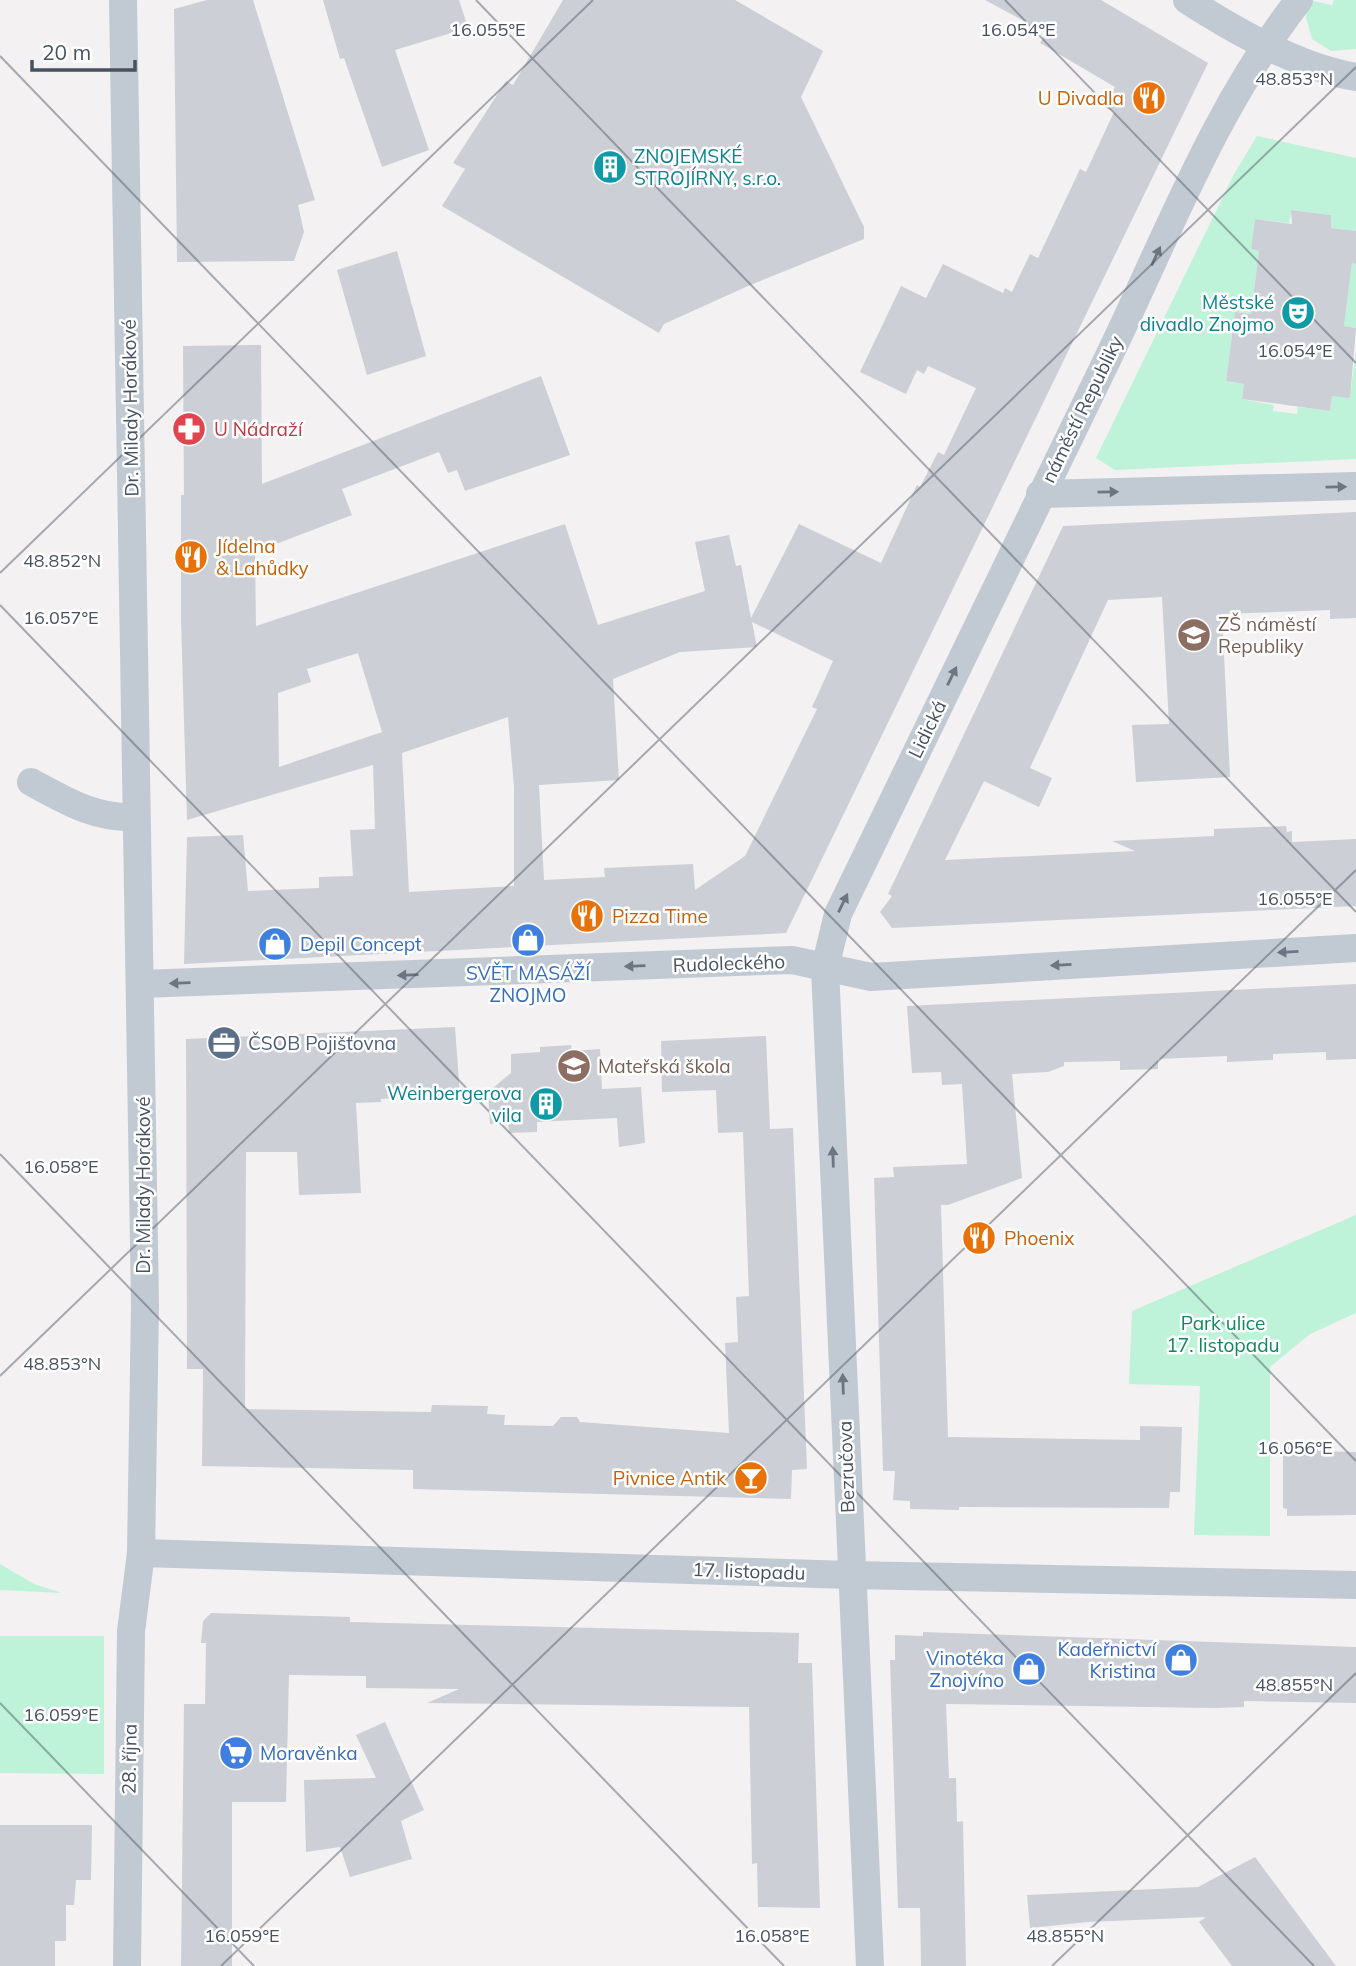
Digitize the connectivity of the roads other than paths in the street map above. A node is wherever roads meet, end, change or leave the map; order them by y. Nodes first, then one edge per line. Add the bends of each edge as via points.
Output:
1 (123, 0) edge
2 (1187, 0) edge
3 (1298, 0) edge
4 (1265, 43) junction
5 (1356, 77) edge
6 (1356, 486) edge
7 (1040, 494) junction
8 (31, 782) dead end
9 (136, 817) junction
10 (1356, 948) edge
11 (825, 968) junction
12 (141, 984) junction
13 (141, 1553) junction
14 (850, 1575) junction
15 (1356, 1585) edge
16 (127, 1966) edge
17 (870, 1966) edge

1 - 9 street, Dr. Milady Horákové
2 - 4 street via 1234,30
3 - 4 street, náměstí Republiky
4 - 5 street via 1325,72
7 -> 4 street, náměstí Republiky via 1217,124
7 -> 6 street, náměstí Republiky
11 -> 7 street, Lidická via 838,914
8 - 9 street via 91,813
9 - 12 street, Dr. Milady Horákové
10 -> 11 street, Rudoleckého via 871,977
11 -> 12 street, Rudoleckého via 792,960
14 -> 11 street, Bezručova
12 - 13 street, Dr. Milady Horákové via 145,1305
13 - 14 street, 17. listopadu
13 - 16 street, 28. října via 131,1631
14 - 15 street, 17. listopadu
14 - 17 street, Bezručova

